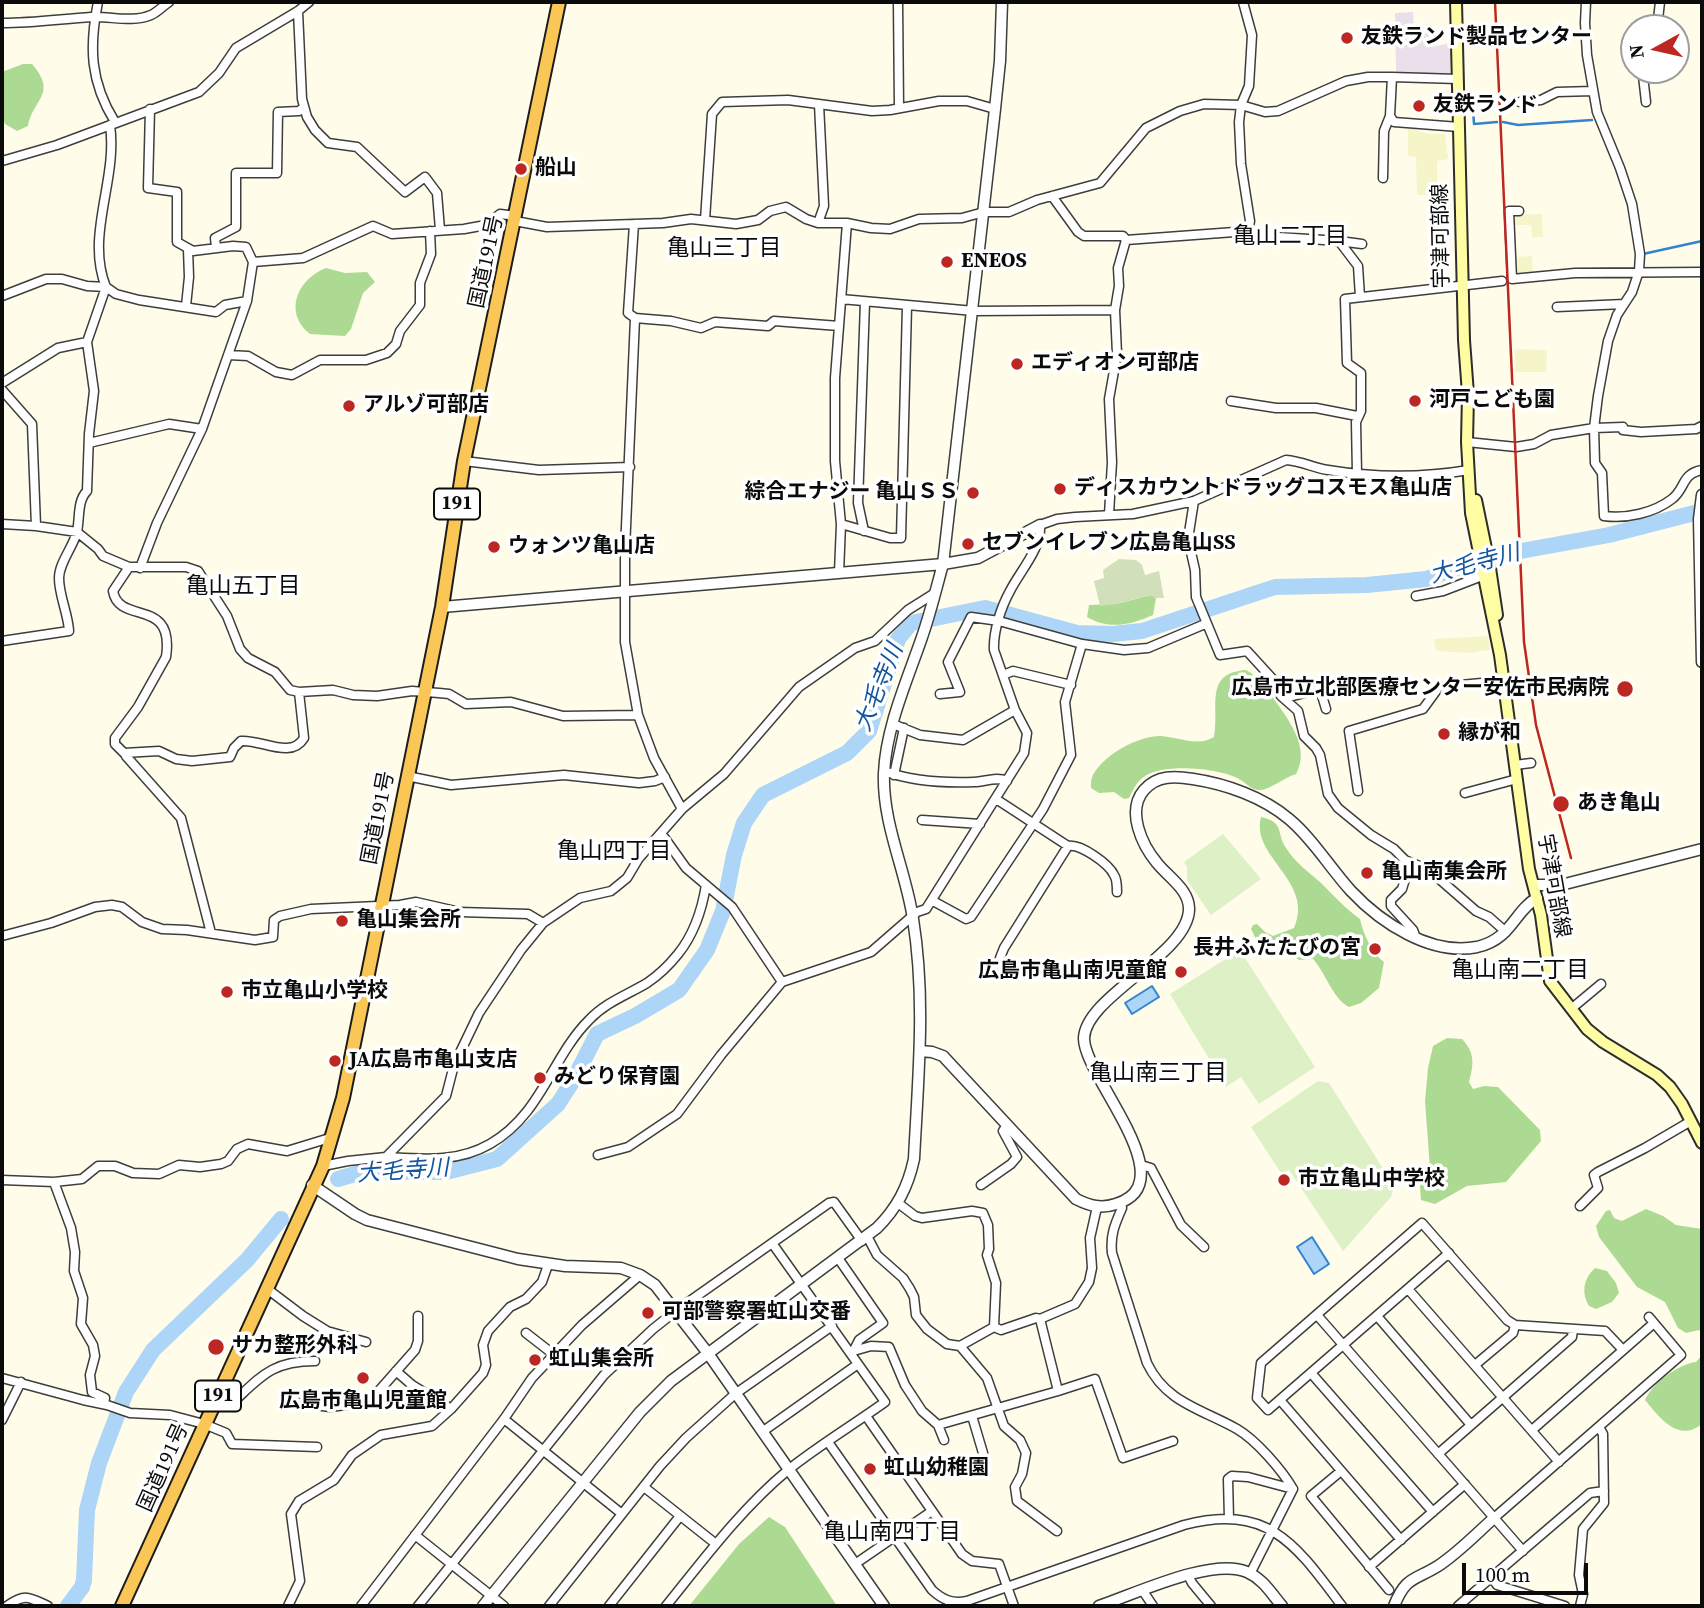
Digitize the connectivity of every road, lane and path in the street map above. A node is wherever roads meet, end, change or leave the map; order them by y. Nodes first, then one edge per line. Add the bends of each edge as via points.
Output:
1 (98, 2) edge
2 (169, 2) edge
3 (559, 2) edge
4 (898, 2) edge
5 (1002, 2) edge
6 (1243, 2) edge
7 (1456, 2) edge
8 (1586, 2) edge
9 (307, 3) edge
10 (298, 11) junction
11 (94, 17) junction
12 (2, 23) edge
13 (1392, 77) junction
14 (1458, 79) junction
15 (1644, 84) edge
16 (1593, 91) junction
17 (1520, 102) dead end
18 (1646, 102) dead end
19 (819, 104) junction
20 (1241, 105) junction
21 (303, 107) junction
22 (899, 108) junction
23 (150, 109) junction
24 (995, 109) junction
25 (1390, 116) junction
26 (113, 123) junction
27 (1459, 127) junction
28 (2, 161) edge
29 (1383, 178) dead end
30 (1052, 196) junction
31 (1519, 211) dead end
32 (984, 212) junction
33 (515, 218) junction
34 (705, 220) junction
35 (847, 222) junction
36 (818, 223) junction
37 (634, 224) junction
38 (440, 230) junction
39 (1248, 231) junction
40 (430, 232) junction
41 (1126, 240) junction
42 (1339, 242) junction
43 (1362, 244) dead end
44 (216, 247) junction
45 (188, 248) junction
46 (253, 262) junction
47 (1639, 271) junction
48 (1702, 272) edge
49 (1502, 281) dead end
50 (1463, 286) junction
51 (106, 287) junction
52 (2, 296) edge
53 (1360, 297) junction
54 (841, 299) junction
55 (247, 301) junction
56 (865, 302) junction
57 (1624, 304) junction
58 (186, 306) junction
59 (907, 306) junction
60 (1557, 307) dead end
61 (1115, 310) junction
62 (974, 312) junction
63 (635, 318) junction
64 (839, 326) junction
65 (88, 342) junction
66 (228, 355) junction
67 (2, 383) edge
68 (2, 390) edge
69 (1231, 401) dead end
70 (1357, 416) junction
71 (1702, 426) edge
72 (1594, 428) junction
73 (202, 429) junction
74 (1467, 442) junction
75 (89, 443) junction
76 (464, 461) junction
77 (630, 467) junction
78 (1469, 470) junction
79 (1702, 470) edge
80 (1357, 474) junction
81 (1702, 495) edge
82 (1194, 500) junction
83 (1109, 515) junction
84 (2, 524) edge
85 (841, 524) junction
86 (1040, 525) junction
87 (37, 526) junction
88 (864, 531) junction
89 (77, 532) junction
90 (943, 564) junction
91 (129, 567) junction
92 (140, 568) junction
93 (1485, 572) junction
94 (839, 573) junction
95 (625, 592) junction
96 (934, 596) junction
97 (1416, 596) dead end
98 (442, 607) junction
99 (1000, 618) junction
100 (1204, 622) junction
101 (2, 641) edge
102 (1082, 644) junction
103 (1702, 662) edge
104 (1003, 675) junction
105 (1503, 681) junction
106 (1071, 685) junction
107 (1278, 687) junction
108 (299, 692) junction
109 (424, 692) junction
110 (940, 694) dead end
111 (1326, 709) dead end
112 (1015, 710) junction
113 (638, 715) junction
114 (893, 724) junction
115 (904, 728) junction
116 (126, 756) dead end
117 (1531, 763) dead end
118 (1515, 765) junction
119 (889, 773) junction
120 (407, 776) junction
121 (664, 777) junction
122 (1517, 779) junction
123 (1007, 781) junction
124 (1357, 791) dead end
125 (1465, 793) dead end
126 (996, 799) junction
127 (682, 809) junction
128 (922, 820) dead end
129 (1033, 822) junction
130 (980, 824) junction
131 (661, 833) junction
132 (1068, 846) junction
133 (1702, 849) edge
134 (1410, 863) junction
135 (1534, 885) junction
136 (708, 887) junction
137 (1117, 892) dead end
138 (1537, 898) junction
139 (933, 901) junction
140 (382, 905) junction
141 (913, 917) junction
142 (543, 923) junction
143 (1506, 932) junction
144 (211, 933) junction
145 (2, 936) edge
146 (1416, 938) junction
147 (1002, 974) dead end
148 (782, 982) junction
149 (1601, 984) dead end
150 (1571, 1009) junction
151 (919, 1051) junction
152 (1691, 1121) junction
153 (1007, 1125) junction
154 (333, 1137) junction
155 (1702, 1143) edge
156 (598, 1155) dead end
157 (386, 1157) junction
158 (1141, 1165) junction
159 (323, 1166) junction
160 (2, 1180) edge
161 (54, 1182) junction
162 (312, 1185) junction
163 (981, 1185) dead end
164 (898, 1203) junction
165 (1121, 1203) junction
166 (1580, 1206) dead end
167 (1097, 1207) junction
168 (865, 1239) junction
169 (772, 1243) junction
170 (1204, 1247) dead end
171 (1449, 1253) junction
172 (838, 1258) junction
173 (548, 1265) junction
174 (640, 1275) junction
175 (802, 1283) junction
176 (266, 1288) junction
177 (1408, 1289) junction
178 (677, 1310) junction
179 (1317, 1315) junction
180 (418, 1316) dead end
181 (1377, 1316) junction
182 (1040, 1318) junction
183 (1515, 1325) junction
184 (832, 1326) junction
185 (994, 1327) junction
186 (1573, 1329) junction
187 (526, 1333) dead end
188 (366, 1342) dead end
189 (1343, 1345) junction
190 (960, 1346) junction
191 (1623, 1350) junction
192 (852, 1351) junction
193 (707, 1352) junction
194 (553, 1353) junction
195 (315, 1361) dead end
196 (858, 1364) junction
197 (1475, 1365) junction
198 (396, 1371) junction
199 (1311, 1373) junction
200 (2, 1378) edge
201 (21, 1382) junction
202 (1058, 1391) junction
203 (735, 1394) junction
204 (1503, 1397) junction
205 (1280, 1400) junction
206 (293, 1402) dead end
207 (106, 1404) junction
208 (214, 1404) junction
209 (452, 1409) junction
210 (999, 1409) junction
211 (866, 1416) junction
212 (972, 1416) junction
213 (504, 1419) junction
214 (2, 1420) edge
215 (204, 1424) junction
216 (938, 1424) junction
217 (1472, 1425) junction
218 (1598, 1427) junction
219 (1532, 1430) junction
220 (762, 1432) junction
221 (944, 1440) dead end
222 (1173, 1441) dead end
223 (828, 1442) junction
224 (317, 1447) dead end
225 (542, 1451) junction
226 (983, 1453) dead end
227 (1438, 1454) junction
228 (1559, 1462) junction
229 (789, 1469) junction
230 (1341, 1471) junction
231 (582, 1483) junction
232 (1465, 1484) junction
233 (644, 1487) junction
234 (1293, 1489) junction
235 (1604, 1491) junction
236 (932, 1511) junction
237 (1433, 1512) junction
238 (622, 1514) junction
239 (680, 1516) junction
240 (1494, 1518) junction
241 (1229, 1519) junction
242 (1057, 1531) dead end
243 (1272, 1531) junction
244 (415, 1535) junction
245 (895, 1536) junction
246 (1401, 1539) junction
247 (716, 1544) junction
248 (1523, 1551) junction
249 (452, 1564) junction
250 (855, 1564) junction
251 (1369, 1567) junction
252 (1250, 1574) junction
253 (1188, 1575) junction
254 (1492, 1578) junction
255 (1007, 1587) junction
256 (1143, 1591) junction
257 (1389, 1591) dead end
258 (491, 1596) junction
259 (7, 1606) edge
260 (48, 1606) edge
261 (122, 1606) edge
262 (288, 1606) edge
263 (361, 1606) edge
264 (418, 1606) edge
265 (483, 1606) edge
266 (504, 1606) edge
267 (549, 1606) edge
268 (609, 1606) edge
269 (666, 1606) edge
270 (884, 1606) edge
271 (1014, 1606) edge
272 (1099, 1606) edge
273 (1153, 1606) edge
274 (1211, 1606) edge
275 (1282, 1606) edge
276 (1342, 1606) edge
277 (1394, 1606) edge
278 (1458, 1606) edge
279 (1564, 1606) edge
280 (1580, 1606) edge

1 - 11 street
2 - 11 street via 152,14 132,19
3 - 33 highway, 国道191号 / 191
4 - 22 street
5 - 24 street
6 - 20 street via 1252,35 1252,63 1250,86
7 - 14 main road, 宇津可部線
8 - 16 street
9 - 10 street
10 - 21 street
10 - 23 street via 236,48 199,92
11 - 12 street
11 - 26 street via 95,82
13 - 14 street
13 - 20 street via 1346,81 1278,111
13 - 25 street
14 - 27 main road, 宇津可部線
15 - 18 street
16 - 17 street via 1557,92 1541,100
16 - 47 street via 1632,204
19 - 22 street via 872,111
19 - 34 street via 769,99 722,102 716,107
19 - 36 street via 824,206
20 - 30 street via 1204,104 1180,111 1146,128 1100,183
20 - 39 street
21 - 38 street via 315,130 328,142 357,147 405,192 425,177 438,193
21 - 44 street via 278,112 277,173 236,173 236,227 215,238
22 - 24 street via 967,101
23 - 26 street
23 - 45 street via 148,188 177,192 177,242
24 - 32 street
25 - 27 street via 1394,122
25 - 29 street via 1384,131
26 - 28 street
26 - 51 street via 112,164 100,219 99,270
27 - 50 main road, 宇津可部線
30 - 32 street via 1009,212
30 - 41 street via 1084,236 1123,236
31 - 47 street via 1509,211 1512,279
32 - 35 street via 962,218 919,219 890,229
32 - 62 street
33 - 37 street via 547,227
33 - 38 street via 500,214 486,225
33 - 76 highway, 国道191号 / 191
34 - 36 street via 747,223 786,207
34 - 37 street
35 - 36 street
35 - 54 street
37 - 63 street via 628,313
38 - 40 street
39 - 41 street
39 - 42 street
40 - 46 street via 392,234 373,226 303,258
40 - 66 street via 431,254 421,283 421,304 387,353 366,360 320,360 292,375 276,372 248,356
41 - 61 street via 1118,268
42 - 43 street
42 - 53 street via 1358,266
44 - 45 street
44 - 46 street via 246,247
45 - 58 street
46 - 55 street
47 - 48 street
47 - 57 street
49 - 50 street
50 - 53 street
50 - 74 main road, 宇津可部線
51 - 52 street via 46,279
51 - 58 street via 139,300
51 - 65 street
53 - 70 street via 1345,299 1347,363 1361,373 1361,411
54 - 56 street
54 - 64 street
55 - 58 street via 225,305 216,312
55 - 66 street
56 - 59 street
56 - 88 street via 858,503
57 - 60 street
57 - 72 street via 1604,359
59 - 62 street
59 - 88 street via 901,538
61 - 62 street
61 - 83 street
62 - 90 street
63 - 64 street via 701,328 715,322 768,326 774,321
63 - 77 street
64 - 85 street via 835,461
65 - 67 street via 58,348
65 - 75 street via 94,391
66 - 73 street
68 - 87 street via 32,424
69 - 70 street
70 - 80 street
71 - 72 street via 1641,432
72 - 74 street via 1516,447
72 - 79 street via 1604,516 1619,518 1651,510 1673,498 1689,474
73 - 75 street via 169,424
73 - 92 street
74 - 78 main road, 宇津可部線
75 - 89 street via 88,491 81,497
76 - 77 street via 539,470
76 - 98 highway, 国道191号 / 191
77 - 95 street
78 - 80 street via 1397,478
78 - 93 main road, 宇津可部線 via 1471,513
80 - 82 street via 1286,460
81 - 103 street
82 - 83 street
82 - 100 street via 1188,539
83 - 86 street
84 - 87 street
85 - 88 street
85 - 94 street
86 - 90 street via 978,558
86 - 99 street via 1041,533
87 - 89 street
89 - 91 street via 103,555
89 - 101 street via 59,573 69,631
90 - 94 street
90 - 96 street
91 - 92 street
91 - 108 street via 113,591 114,601 154,616 165,632 167,648 138,707 115,738 124,753 159,751 192,761 230,757 241,741 292,748 304,738
92 - 108 street via 186,566 198,570 228,617 240,649 275,672 290,690
93 - 97 street via 1443,591
93 - 105 main road, 宇津可部線
94 - 95 street
95 - 98 street
95 - 113 street via 625,642
96 - 114 street
96 - 127 street via 908,610 874,641 855,648 799,687 724,774
98 - 109 highway, 国道191号 / 191
99 - 102 street
99 - 104 street via 993,640
99 - 110 street via 971,617 947,662 960,692
100 - 102 street via 1148,648
100 - 107 street via 1220,655 1247,651
102 - 106 street
104 - 106 street via 1013,671
104 - 112 street
105 - 118 main road, 宇津可部線
105 - 124 street via 1439,687 1423,709 1349,731
106 - 129 street via 1065,702 1072,755
107 - 111 street via 1289,697 1320,689
107 - 134 street via 1298,711 1304,736 1320,755 1331,800
108 - 109 street via 333,690 386,696
109 - 113 street via 449,694 466,704 510,702 563,716
109 - 120 highway, 国道191号 / 191
112 - 115 street via 963,740 920,735
112 - 123 street via 1027,743
113 - 121 street
114 - 115 street
114 - 119 street via 887,748
115 - 119 street
116 - 144 street via 181,818
117 - 118 street
118 - 122 main road, 宇津可部線
119 - 123 street
119 - 141 street via 884,793
120 - 121 street via 451,785 564,775 639,783
120 - 140 highway, 国道191号 / 191
121 - 127 street
122 - 125 street
122 - 135 main road, 宇津可部線
123 - 126 street
126 - 129 street
126 - 130 street
127 - 131 street
128 - 130 street
129 - 132 street
129 - 139 street via 971,917 966,919
130 - 139 street
131 - 136 street via 686,868
131 - 142 street via 627,878 611,891 580,898
132 - 137 street via 1083,847 1114,875
132 - 147 street via 1004,948
133 - 135 street via 1561,885
134 - 143 street via 1429,870
134 - 146 street via 1391,906
135 - 138 main road, 宇津可部線
136 - 148 street via 732,907
136 - 157 street via 701,914 680,952 647,983 611,1000 589,1019 543,1091 510,1130 462,1156 441,1160
138 - 143 street
138 - 150 main road, 宇津可部線 via 1550,981
139 - 141 street
140 - 142 street via 416,902 460,912 528,914
140 - 144 street via 311,909 280,916 274,920 273,937 265,940
140 - 154 highway, 国道191号 / 191
141 - 148 street via 871,952
141 - 151 street via 920,985
142 - 157 street via 479,1013 454,1065 446,1096
143 - 146 street via 1467,948
144 - 145 street via 162,929 112,905
146 - 158 street via 1363,901 1298,827 1274,808 1210,782 1171,776 1151,784 1136,809 1139,831 1156,862 1185,895 1189,911 1171,943 1099,1009 1084,1036 1088,1055
148 - 156 street via 677,1114 628,1147
149 - 150 street
150 - 152 main road, 宇津可部線 via 1603,1042 1657,1075
151 - 153 street via 943,1056
151 - 164 street via 914,1158
152 - 155 main road, 宇津可部線
152 - 166 street via 1594,1175 1596,1193
153 - 163 street via 1003,1131 1017,1157
153 - 167 street via 1076,1199
154 - 159 highway, 国道191号 / 191
154 - 161 street via 287,1151 248,1144 221,1164 179,1165 159,1174 98,1166 82,1179
157 - 159 street
158 - 165 street via 1137,1187
158 - 170 street via 1151,1168 1181,1225
159 - 162 highway, 国道191号 / 191
160 - 161 street
161 - 207 street via 71,1228 74,1271 83,1298 81,1324 96,1356 90,1388 105,1398
162 - 173 street via 368,1220
162 - 176 highway, 国道191号 / 191
164 - 168 street
164 - 185 street via 922,1218 983,1213 988,1224 987,1255 996,1283
165 - 167 street
165 - 234 street via 1112,1253 1154,1378 1177,1399 1251,1439
167 - 182 street via 1090,1238 1089,1282 1075,1304
168 - 169 street via 834,1202
168 - 172 street
168 - 190 street via 903,1278 914,1297 916,1315 927,1329 947,1344
169 - 175 street
169 - 178 street
171 - 177 street
171 - 179 street via 1422,1223
171 - 183 street
172 - 175 street
172 - 192 street via 883,1323
173 - 174 street via 605,1266
173 - 209 street via 542,1282 488,1331 483,1373
174 - 178 street
174 - 194 street
175 - 184 street
175 - 193 street
176 - 188 street via 327,1331
176 - 208 highway, 国道191号 / 191
177 - 181 street
177 - 197 street
178 - 193 street
178 - 225 street via 604,1374
179 - 189 street
179 - 205 street via 1261,1363 1257,1398 1268,1410
180 - 198 street via 415,1350
181 - 189 street
181 - 217 street
182 - 185 street via 1001,1330
182 - 202 street
183 - 186 street
183 - 197 street via 1513,1333
184 - 192 street
184 - 203 street
185 - 190 street
186 - 191 street via 1605,1331
186 - 204 street via 1572,1337
187 - 194 street
189 - 199 street
189 - 227 street
190 - 210 street via 987,1378
191 - 218 street via 1652,1320 1681,1355
191 - 219 street
192 - 196 street
192 - 216 street via 889,1347 905,1385 922,1411
193 - 203 street
193 - 231 street via 640,1412
194 - 213 street
195 - 208 street via 267,1370 229,1406
196 - 211 street via 885,1402
196 - 220 street
197 - 204 street
198 - 206 street via 369,1402 330,1407
198 - 209 street
199 - 205 street
199 - 237 street
200 - 201 street
201 - 207 street
201 - 214 street
202 - 210 street
202 - 222 street via 1095,1379 1123,1458
203 - 220 street
203 - 233 street via 685,1438
204 - 217 street
204 - 219 street
205 - 230 street
207 - 215 street via 130,1413 170,1415
208 - 215 highway, 国道191号 / 191
209 - 262 street via 432,1426 381,1435 352,1455 334,1480 299,1502 291,1514 300,1581
210 - 212 street
210 - 242 street via 1004,1426 1020,1440 1026,1453 1023,1474 1015,1487 1017,1501
211 - 223 street
211 - 236 street
212 - 216 street
212 - 226 street
213 - 225 street
213 - 244 street
215 - 224 street via 226,1433 232,1444
215 - 261 highway, 国道191号 / 191
216 - 221 street
217 - 227 street
218 - 228 street
218 - 235 street via 1604,1434
219 - 228 street
220 - 229 street
223 - 229 street
223 - 245 street
225 - 231 street
225 - 249 street
227 - 232 street
228 - 240 street
229 - 247 street
229 - 250 street
230 - 246 street
230 - 251 street via 1311,1496
231 - 238 street
231 - 258 street
232 - 237 street
232 - 240 street
233 - 238 street
233 - 239 street
234 - 241 street via 1232,1476 1228,1479
234 - 243 street
235 - 248 street via 1590,1493
235 - 280 street via 1604,1503 1583,1529
236 - 245 street
236 - 255 street via 962,1554 972,1561 999,1564
237 - 246 street
238 - 267 street
239 - 247 street
239 - 268 street
240 - 248 street
240 - 277 street via 1438,1565 1414,1577
241 - 243 street
241 - 255 street via 1184,1525
243 - 252 street
243 - 276 street via 1302,1554
244 - 249 street
244 - 263 street
245 - 250 street
245 - 255 street via 932,1590 948,1601 967,1601
246 - 251 street
247 - 269 street
248 - 254 street
249 - 258 street
249 - 264 street
250 - 270 street
251 - 257 street
252 - 253 street via 1222,1567
252 - 275 street via 1266,1584
253 - 256 street
253 - 274 street
254 - 278 street
254 - 279 street via 1497,1585
255 - 271 street
256 - 272 street
256 - 273 street
258 - 265 street
258 - 266 street
259 - 260 street via 27,1597

